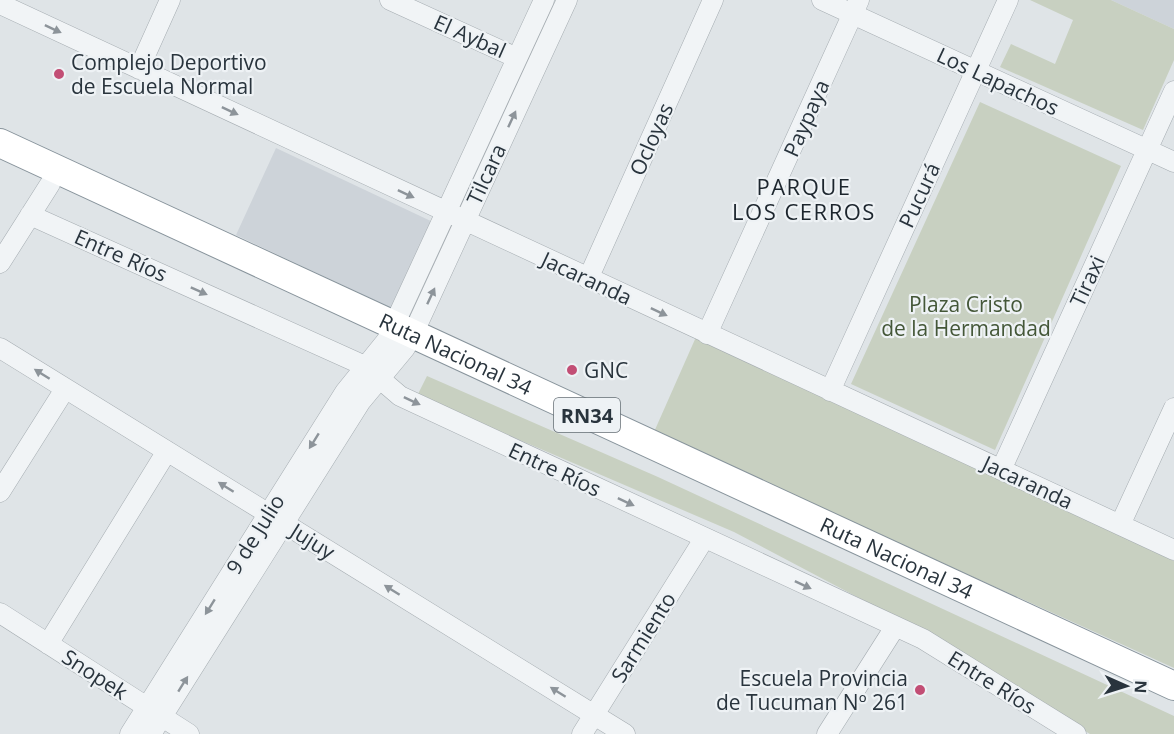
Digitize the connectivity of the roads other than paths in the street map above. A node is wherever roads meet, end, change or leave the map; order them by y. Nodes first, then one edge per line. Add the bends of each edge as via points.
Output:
1 (170, 0) edge
2 (390, 0) edge
3 (544, 0) edge
4 (567, 0) edge
5 (713, 0) edge
6 (822, 0) edge
7 (1008, 0) edge
8 (0, 4) edge
9 (23, 7) edge
10 (856, 7) edge
11 (517, 58) junction
12 (139, 69) junction
13 (975, 71) junction
14 (1174, 91) edge
15 (0, 144) edge
16 (1147, 150) junction
17 (0, 160) edge
18 (1174, 162) edge
19 (50, 184) junction
20 (446, 212) junction
21 (30, 214) junction
22 (465, 221) junction
23 (0, 263) edge
24 (588, 279) junction
25 (707, 334) junction
26 (400, 337) junction
27 (0, 348) edge
28 (372, 372) junction
29 (65, 389) junction
30 (830, 391) junction
31 (1174, 408) edge
32 (167, 451) junction
33 (1001, 470) junction
34 (0, 492) edge
35 (276, 518) junction
36 (1120, 525) junction
37 (704, 539) junction
38 (1174, 550) edge
39 (0, 613) edge
40 (895, 627) junction
41 (48, 644) junction
42 (1174, 686) edge
43 (1174, 701) edge
44 (155, 712) junction
45 (594, 715) junction
46 (130, 734) edge
47 (152, 734) edge
48 (189, 734) edge
49 (582, 734) edge
50 (625, 734) edge
51 (827, 734) edge
52 (1076, 734) edge

1 - 12 street
2 - 11 street, El Aybal
3 - 11 street, Tilcara
22 -> 4 street, Tilcara
5 - 24 street, Ocloyas
6 - 10 street, Los Lapachos
7 - 13 street, Pucurá
8 - 9 street, Jacaranda
9 -> 12 street, Jacaranda
10 - 13 street, Los Lapachos
10 - 25 street, Paypaya
11 - 20 street, Tilcara
12 -> 20 street, Jacaranda
13 - 16 street, Los Lapachos
13 - 30 street, Pucurá
14 - 16 street, Tiraxi
15 - 26 highway, Ruta Nacional 34 / RN34
16 - 18 street, Los Lapachos
16 - 33 street, Tiraxi
17 - 19 highway, Ruta Nacional 34 / RN34
19 - 21 street
19 - 26 highway, Ruta Nacional 34 / RN34
20 - 22 street, Jacaranda
20 - 26 street, Tilcara
21 - 23 street
21 -> 28 street, Entre Ríos
22 - 24 street, Jacaranda
26 -> 22 street, Tilcara
24 -> 25 street, Jacaranda
25 - 30 street, Jacaranda
26 - 28 street, 9 de Julio
26 - 42 highway, Ruta Nacional 34 / RN34
26 - 43 highway, Ruta Nacional 34 / RN34
29 -> 27 street, Jujuy
28 - 35 street, 9 de Julio via 345,392
28 -> 37 street, Entre Ríos via 400,396
29 - 32 street, Jujuy
29 - 34 street
30 - 33 street, Jacaranda
31 - 36 street
35 -> 32 street, Jujuy
32 - 41 street
33 - 36 street, Jacaranda
35 - 44 street, 9 de Julio
45 -> 35 street, Jujuy
36 - 38 street, Jacaranda
37 -> 40 street, Entre Ríos
37 - 45 street, Sarmiento
39 - 41 street, Snopek
40 - 51 street
40 - 52 street, Entre Ríos via 923,639
41 - 44 street, Snopek
44 - 46 street, 9 de Julio
44 - 47 street, 9 de Julio
44 - 48 street, Snopek
45 - 49 street, Sarmiento
45 - 50 street, Jujuy

